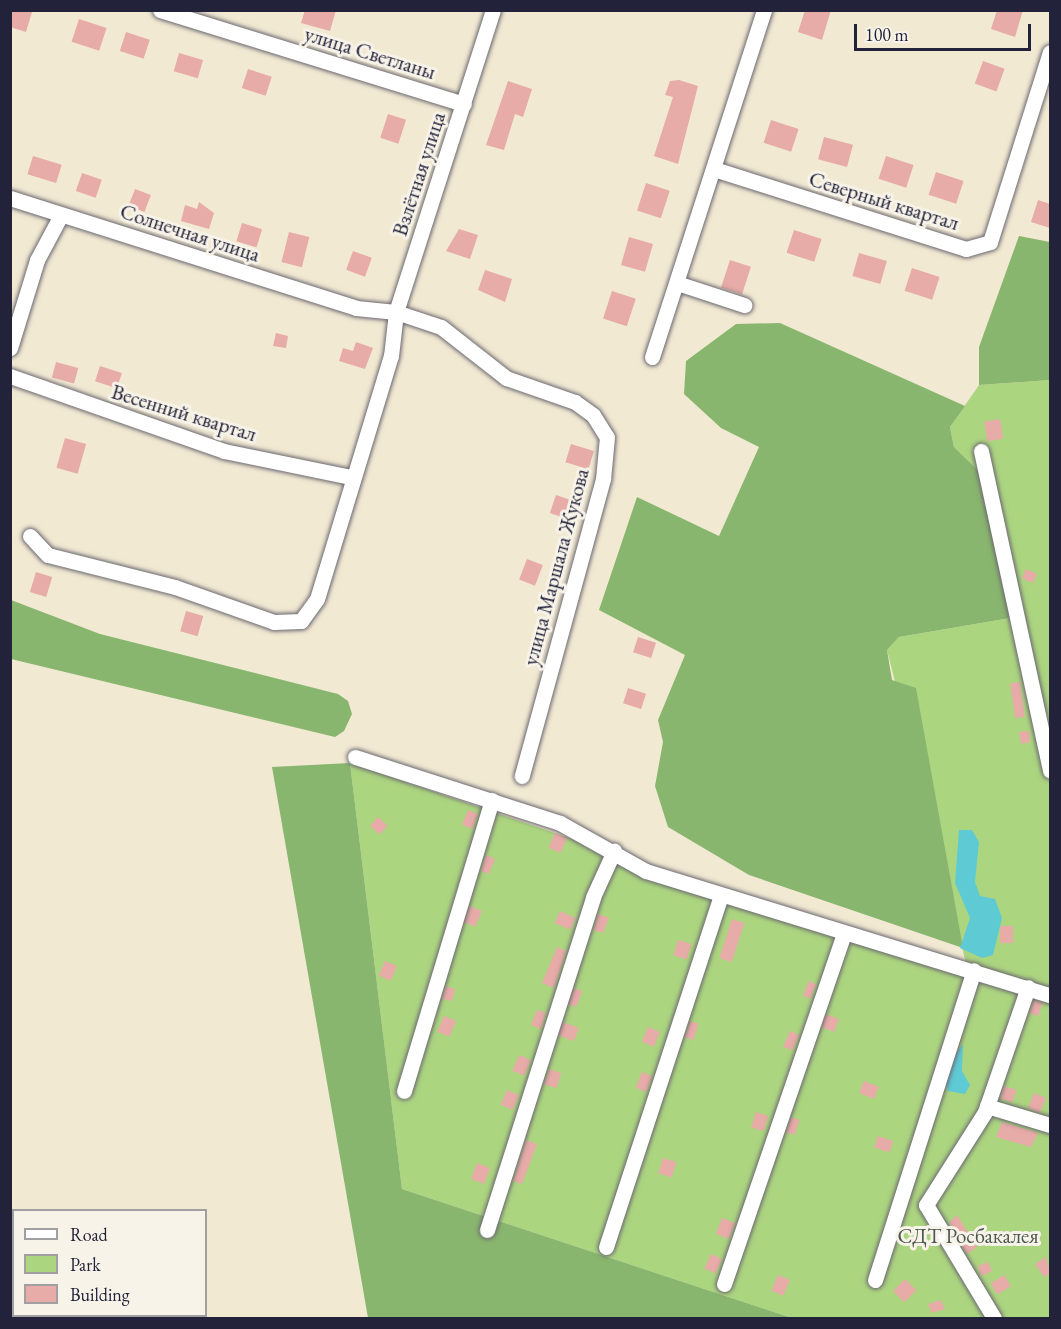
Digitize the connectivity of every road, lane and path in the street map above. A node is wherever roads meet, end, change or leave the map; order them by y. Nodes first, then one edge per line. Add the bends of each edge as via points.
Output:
1 (160, 10) edge
2 (493, 10) edge
3 (764, 10) edge
4 (1050, 52) edge
5 (464, 104) junction
6 (714, 170) junction
7 (10, 198) edge
8 (61, 215) junction
9 (677, 283) junction
10 (744, 305) dead end
11 (396, 312) junction
12 (10, 348) edge
13 (652, 357) dead end
14 (10, 376) edge
15 (981, 451) dead end
16 (351, 477) junction
17 (30, 536) dead end
18 (355, 757) dead end
19 (1050, 771) edge
20 (522, 776) dead end
21 (492, 801) junction
22 (614, 851) junction
23 (722, 895) junction
24 (843, 933) junction
25 (974, 970) junction
26 (1028, 987) junction
27 (1050, 995) edge
28 (404, 1091) dead end
29 (987, 1106) junction
30 (1050, 1125) edge
31 (487, 1230) dead end
32 (606, 1247) dead end
33 (874, 1280) dead end
34 (724, 1284) dead end
35 (994, 1318) edge

1 - 5 street, улица Светланы
2 - 5 street, Взлётная улица
3 - 6 street
4 - 6 street, Северный квартал via 990,242 966,249
5 - 11 street, Взлётная улица
6 - 9 street
7 - 8 street, Солнечная улица
8 - 11 street, Солнечная улица via 357,308
8 - 12 street via 37,260
9 - 10 street
9 - 13 street
11 - 16 street, Взлётная улица via 392,356
11 - 20 street, улица Маршала Жукова via 441,327 506,378 575,402 594,414 607,437 603,479
14 - 16 street, Весенний квартал via 224,451
15 - 19 street
16 - 17 street, Взлётная улица via 312,613 291,624 48,555
18 - 21 street
21 - 22 street via 560,823
21 - 28 street
22 - 23 street via 646,871
22 - 31 street via 593,897
23 - 24 street
23 - 32 street
24 - 25 street
24 - 34 street
25 - 26 street
25 - 33 street
26 - 27 street
26 - 29 street
29 - 30 street
29 - 35 street via 926,1204

